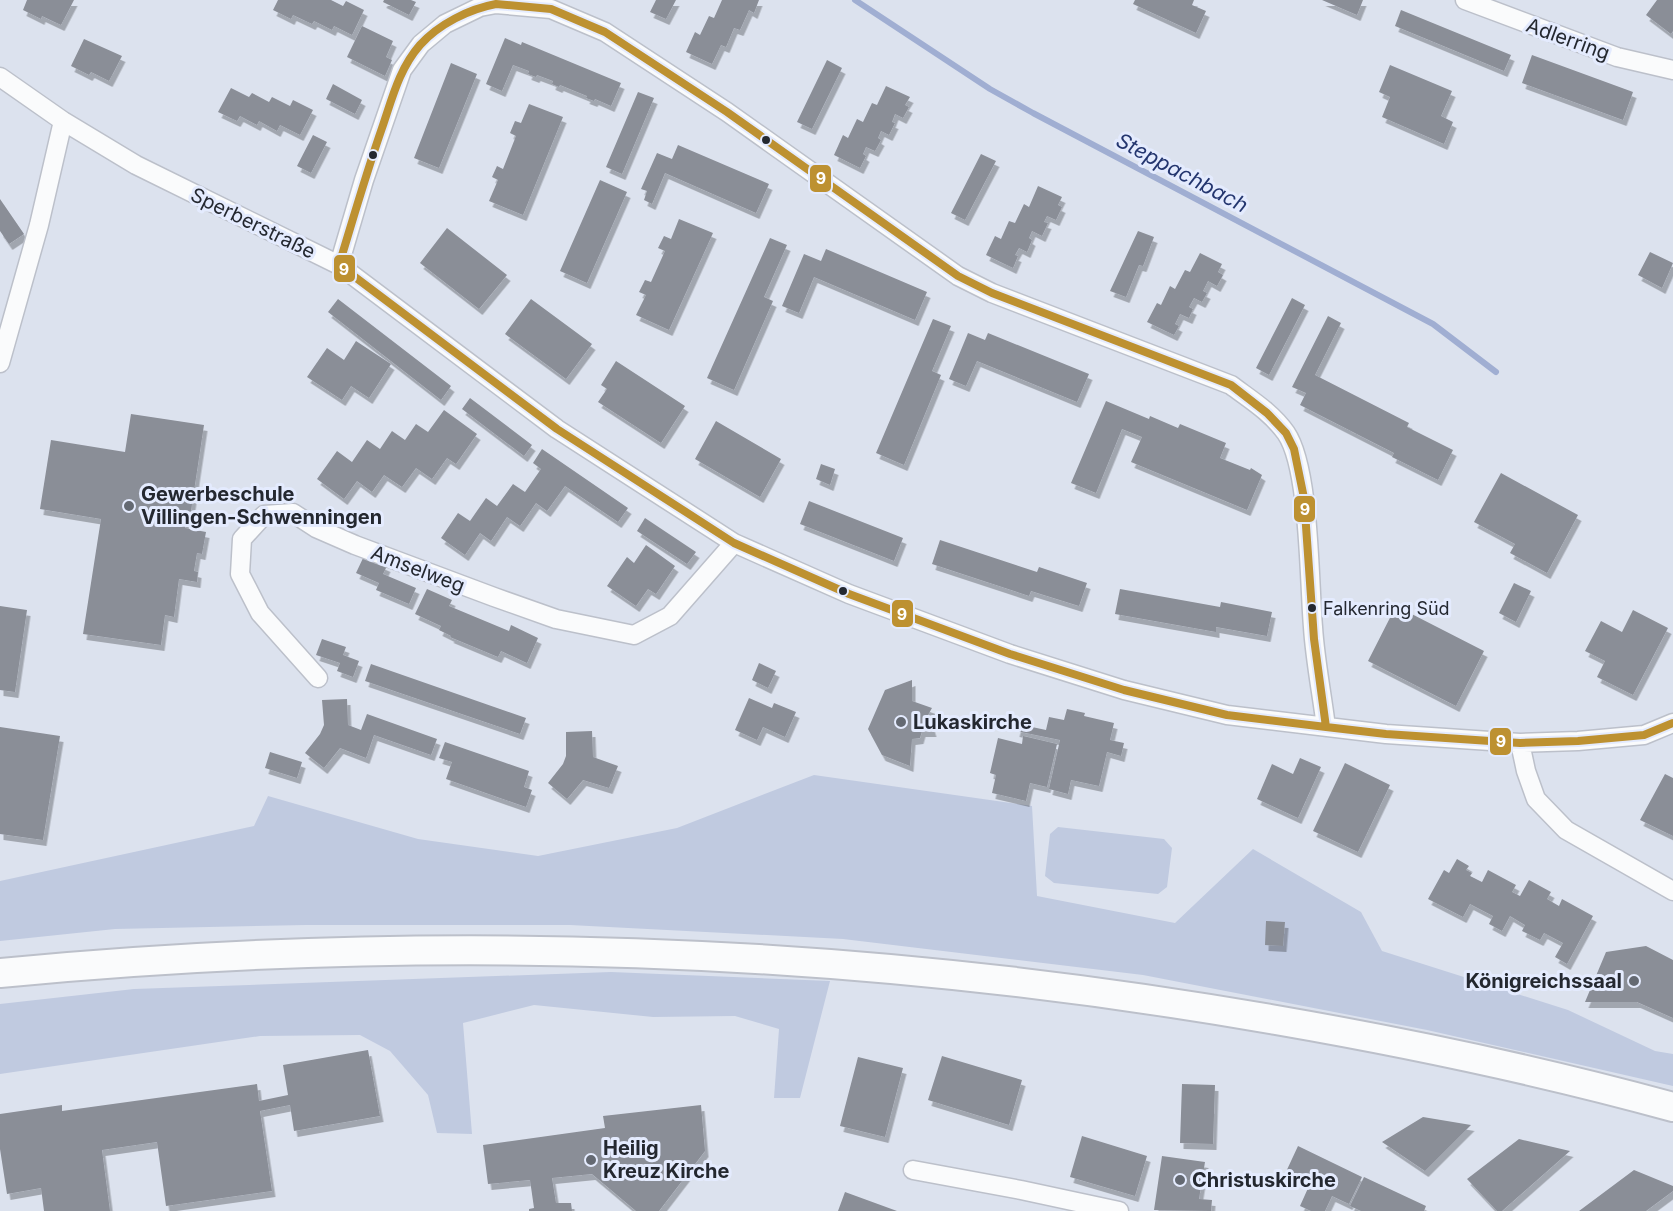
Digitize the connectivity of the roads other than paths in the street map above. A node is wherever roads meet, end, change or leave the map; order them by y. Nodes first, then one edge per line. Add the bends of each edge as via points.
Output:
1 (1465, 0) edge
2 (1673, 70) edge
3 (0, 77) edge
4 (63, 121) junction
5 (339, 265) junction
6 (0, 363) edge
7 (734, 543) junction
8 (318, 678) dead end
9 (1673, 723) edge
10 (1326, 727) junction
11 (1520, 742) junction
12 (1673, 891) edge
13 (0, 973) edge
14 (1673, 1107) edge
15 (913, 1170) dead end
16 (1119, 1211) edge

1 - 2 street, Adlerring via 1617,57
3 - 4 street, Sperberstraße
4 - 5 street, Sperberstraße via 149,172
4 - 6 street
5 - 7 street, Sperberstraße via 557,429
5 - 10 street via 402,70 421,44 445,24 480,7 496,4 551,9 604,32 727,112 958,276 1231,386 1265,409 1287,435 1302,487 1313,630
7 - 8 street, Amselweg via 670,616 634,635 556,619 494,597 355,545 293,513 264,515 242,539 240,574 260,613
7 - 10 street, Sperberstraße via 849,594 1010,654 1124,690 1227,715
9 - 11 street, Sperberstraße via 1644,735
10 - 11 street, Sperberstraße
11 - 12 street via 1536,799 1566,830
13 - 14 main road via 175,958 378,950 581,950 784,960 1005,980 1225,1011 1443,1052
15 - 16 street

